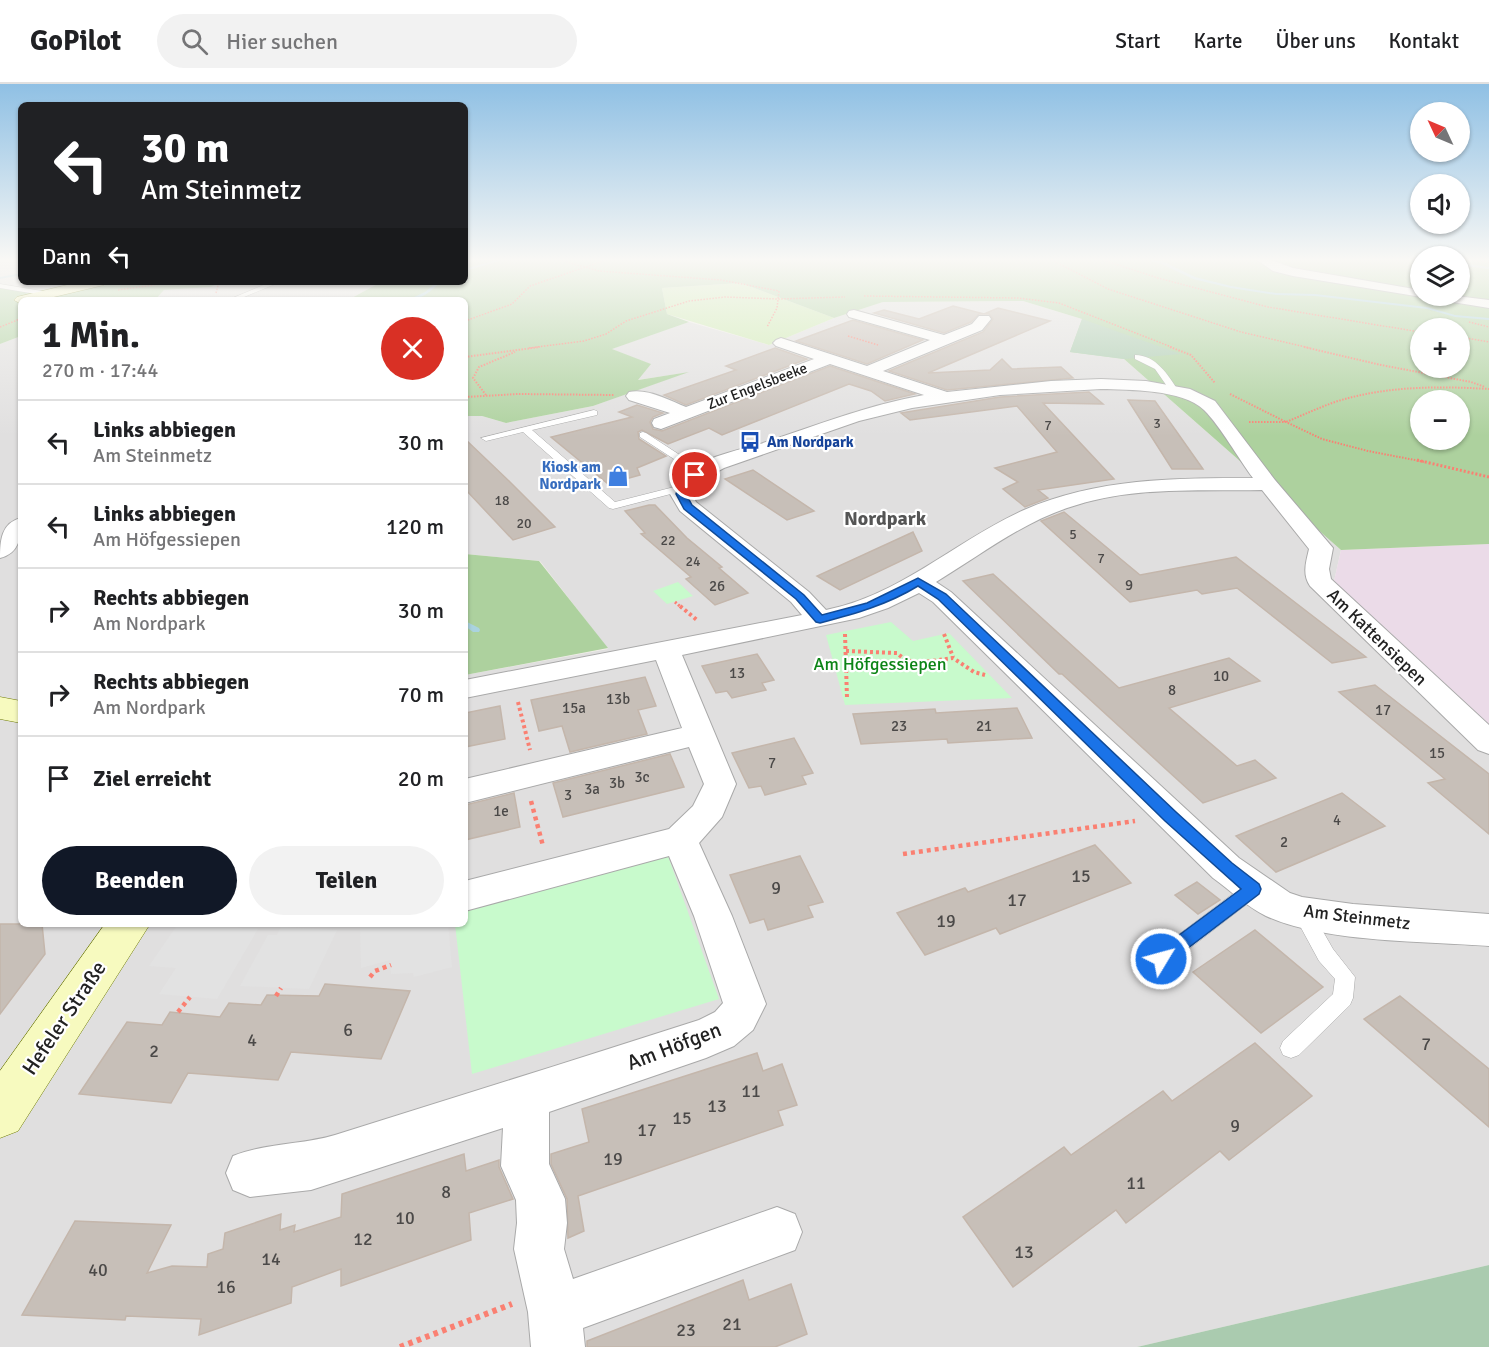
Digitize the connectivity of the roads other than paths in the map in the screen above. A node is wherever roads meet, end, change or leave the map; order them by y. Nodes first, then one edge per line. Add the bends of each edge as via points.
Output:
1 (871, 319) edge
2 (984, 319) dead end
3 (946, 340) junction
4 (781, 343) road end
5 (1138, 357) dead end
6 (830, 359) junction
7 (868, 371) junction
8 (1174, 390) junction
9 (635, 396) road end
10 (944, 396) junction
11 (594, 413) dead end
12 (685, 413) junction
13 (661, 423) dead end
14 (525, 429) junction
15 (643, 435) dead end
16 (486, 438) dead end
17 (705, 470) junction
18 (1268, 484) junction
19 (682, 488) junction
20 (18, 529) edge
21 (0, 551) edge
22 (918, 581) junction
23 (820, 619) junction
24 (666, 650) junction
25 (468, 688) edge
26 (0, 708) edge
27 (18, 711) edge
28 (700, 734) junction
29 (1489, 743) edge
30 (468, 790) edge
31 (680, 840) junction
32 (1253, 889) junction
33 (481, 898) edge
34 (1302, 913) junction
35 (127, 927) edge
36 (1489, 930) edge
37 (1161, 959) dead end
38 (1291, 1048) dead end
39 (527, 1098) junction
40 (1, 1110) edge
41 (250, 1173) dead end
42 (777, 1232) dead end
43 (554, 1317) edge

1 - 3 street
2 - 3 street via 977,327
3 - 7 street
4 - 6 street, Zur Engelsbeeke
5 - 8 lane via 1158,367
6 - 7 street, Zur Engelsbeeke
6 - 12 street, Zur Engelsbeeke
7 - 10 street, Zur Engelsbeeke
8 - 10 street via 1027,387
8 - 18 street, Am Kattensiepen via 1202,399
9 - 12 street, Zur Engelsbeeke
10 - 17 street via 880,409
11 - 14 lane
12 - 13 street, Zur Engelsbeeke
14 - 16 lane
14 - 19 lane via 613,506
15 - 17 lane
17 - 19 street
18 - 22 street via 1155,486 1083,496 1033,514
18 - 29 street, Am Kattensiepen via 1321,548 1319,581
19 - 23 street via 688,506 800,597
20 - 21 street
22 - 23 street via 871,605
22 - 32 street, Am Steinmetz via 942,597 1226,868
23 - 24 street
24 - 25 street
24 - 28 street
26 - 27 main road
28 - 30 street
28 - 31 street via 720,784 708,813
31 - 33 street via 550,874
31 - 39 street, Am Höfgen via 745,1004 739,1019 706,1038
32 - 34 street, Am Steinmetz
32 - 37 lane
34 - 36 street, Am Steinmetz
34 - 38 lane via 1326,955 1345,977 1343,998
35 - 40 main road, Hefeler Straße
39 - 41 street, Am Höfgen via 311,1166
39 - 43 street via 525,1166 540,1199 539,1249
42 - 43 street

